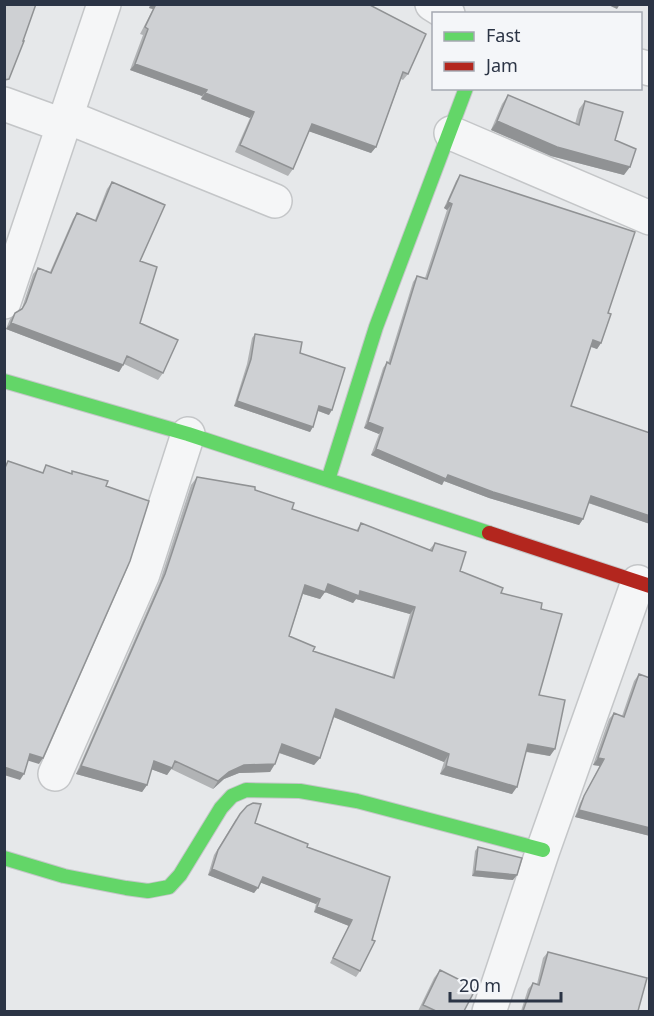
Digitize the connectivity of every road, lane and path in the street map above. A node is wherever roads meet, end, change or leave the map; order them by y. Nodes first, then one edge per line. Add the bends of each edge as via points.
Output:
1 (104, 4) edge
2 (432, 4) edge
3 (445, 12) edge
4 (465, 90) edge
5 (4, 104) edge
6 (64, 121) junction
7 (451, 133) junction
8 (275, 201) dead end
9 (650, 218) edge
10 (4, 302) edge
11 (4, 381) edge
12 (188, 434) junction
13 (328, 480) junction
14 (644, 584) edge
15 (55, 774) dead end
16 (543, 850) junction
17 (4, 858) edge
18 (489, 1011) edge

1 - 6 street
2 - 3 street
4 - 7 street
5 - 6 street
6 - 8 street
6 - 10 street
7 - 9 street
7 - 13 street via 376,327
11 - 12 street
12 - 13 street
12 - 15 street via 143,574
13 - 14 street
14 - 16 street
16 - 17 street via 357,801 300,791 246,790 221,807 170,887 148,891 126,888 64,876
16 - 18 street

